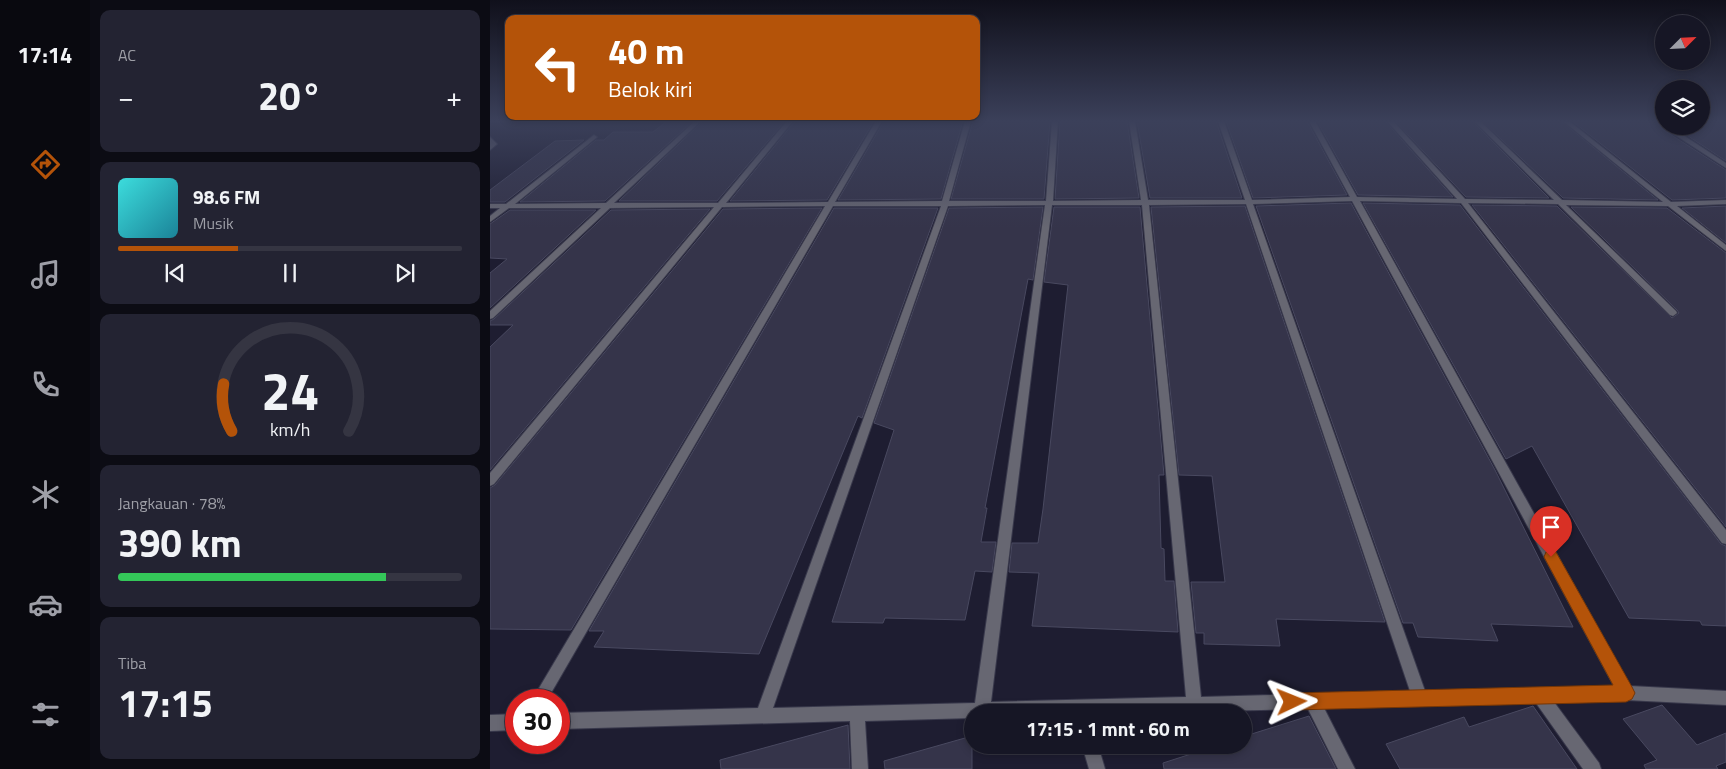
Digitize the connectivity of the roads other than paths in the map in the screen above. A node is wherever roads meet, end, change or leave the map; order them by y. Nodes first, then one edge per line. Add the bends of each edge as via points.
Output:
1 (569, 157) edge
2 (660, 157) edge
3 (760, 157) edge
4 (858, 157) edge
5 (958, 157) edge
6 (1052, 157) edge
7 (1138, 157) edge
8 (1233, 157) edge
9 (1331, 157) edge
10 (1423, 157) edge
11 (1512, 157) edge
12 (1611, 157) edge
13 (1712, 157) edge
14 (1726, 166) edge
15 (1354, 199) junction
16 (1462, 200) junction
17 (1250, 202) junction
18 (1557, 202) junction
19 (1726, 202) edge
20 (1049, 203) junction
21 (1145, 203) junction
22 (721, 204) junction
23 (831, 204) junction
24 (945, 204) junction
25 (1669, 204) junction
26 (508, 205) junction
27 (608, 205) junction
28 (490, 206) edge
29 (490, 220) edge
30 (1726, 249) edge
31 (1673, 314) dead end
32 (490, 316) edge
33 (490, 481) edge
34 (1726, 539) edge
35 (545, 689) edge
36 (1626, 693) junction
37 (1540, 696) junction
38 (1420, 698) junction
39 (1726, 698) edge
40 (1312, 701) junction
41 (983, 704) edge
42 (1194, 704) joint
43 (964, 710) edge
44 (857, 713) junction
45 (763, 716) junction
46 (570, 721) edge
47 (505, 722) edge
48 (490, 723) edge
49 (1093, 754) edge
50 (860, 769) edge
51 (1097, 769) edge
52 (1347, 769) edge
53 (1593, 769) edge

1 - 26 street
2 - 27 street
3 - 22 street
4 - 23 street
5 - 24 street
6 - 20 street
7 - 21 street
8 - 17 street
9 - 15 street
10 - 16 street
11 - 18 street
12 - 25 street
13 - 14 street
15 - 16 street
15 - 17 street
15 - 36 street
16 - 18 street
16 - 34 street
17 - 21 street
17 - 38 street
18 - 25 street
18 - 31 street
19 - 25 street
20 - 21 street
20 - 24 street
20 - 41 street
21 - 42 street
22 - 23 street
22 - 27 street
22 - 33 street
23 - 24 street
23 - 35 street
24 - 45 street
25 - 30 street
26 - 27 street
26 - 28 street
26 - 29 street
27 - 32 street
36 - 37 street
36 - 39 street
37 - 38 street
37 - 53 street
38 - 40 street
40 - 42 street
40 - 52 street
43 - 44 street
44 - 45 street
44 - 50 street
45 - 46 street
47 - 48 street
49 - 51 street

